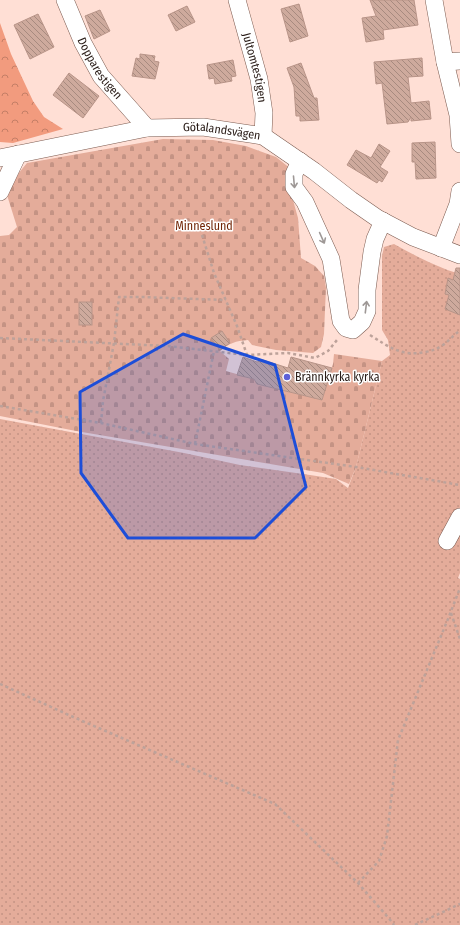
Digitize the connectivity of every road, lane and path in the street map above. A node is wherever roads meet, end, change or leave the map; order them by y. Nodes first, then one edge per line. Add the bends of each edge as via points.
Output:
1 (64, 0) edge
2 (237, 0) edge
3 (434, 0) edge
4 (453, 61) edge
5 (147, 128) junction
6 (460, 135) edge
7 (263, 136) junction
8 (18, 154) junction
9 (0, 158) edge
10 (300, 161) junction
11 (460, 191) edge
12 (0, 192) edge
13 (383, 221) junction
14 (202, 234) dead end
15 (441, 248) junction
16 (460, 255) edge
17 (226, 300) junction
18 (351, 327) junction
19 (460, 331) edge
20 (0, 338) edge
21 (114, 343) junction
22 (214, 351) junction
23 (247, 355) junction
24 (0, 406) edge
25 (101, 424) junction
26 (195, 444) junction
27 (460, 485) edge
28 (460, 517) edge
29 (447, 541) dead end
30 (460, 588) edge
31 (451, 612) junction
32 (460, 639) edge
33 (0, 684) edge
34 (358, 883) junction
35 (460, 904) edge
36 (394, 925) edge
37 (415, 925) edge

1 - 5 street, Dopparestigen via 101,76
2 - 7 street, Jultomtestigen via 259,79 264,113
3 - 4 street
4 - 6 street
5 - 7 street, Götalandsvägen via 204,127
5 - 8 street, Götalandsvägen
7 - 10 street, Götalandsvägen
8 - 9 street, Götalandsvägen
8 - 12 street
10 - 13 street, Götalandsvägen
10 -> 18 street via 294,174 294,187 305,202 331,259 341,321
11 - 15 street via 458,204
13 - 15 street, Götalandsvägen
18 -> 13 street via 362,322 367,311 372,252
14 - 17 path via 214,273
15 - 16 street, Götalandsvägen
17 - 21 path via 118,297
17 - 23 path
18 - 19 path via 404,353 417,354 444,345
18 - 23 path via 328,351 315,358 288,353
20 - 21 path
21 - 22 path
21 - 25 path
22 - 23 path
22 - 26 path
24 - 25 path
25 - 26 path
26 - 27 path
28 - 29 street
30 - 31 path
31 - 32 path
31 - 34 path via 398,740 387,836 379,861
33 - 34 path via 275,804
34 - 36 path
35 - 37 path

